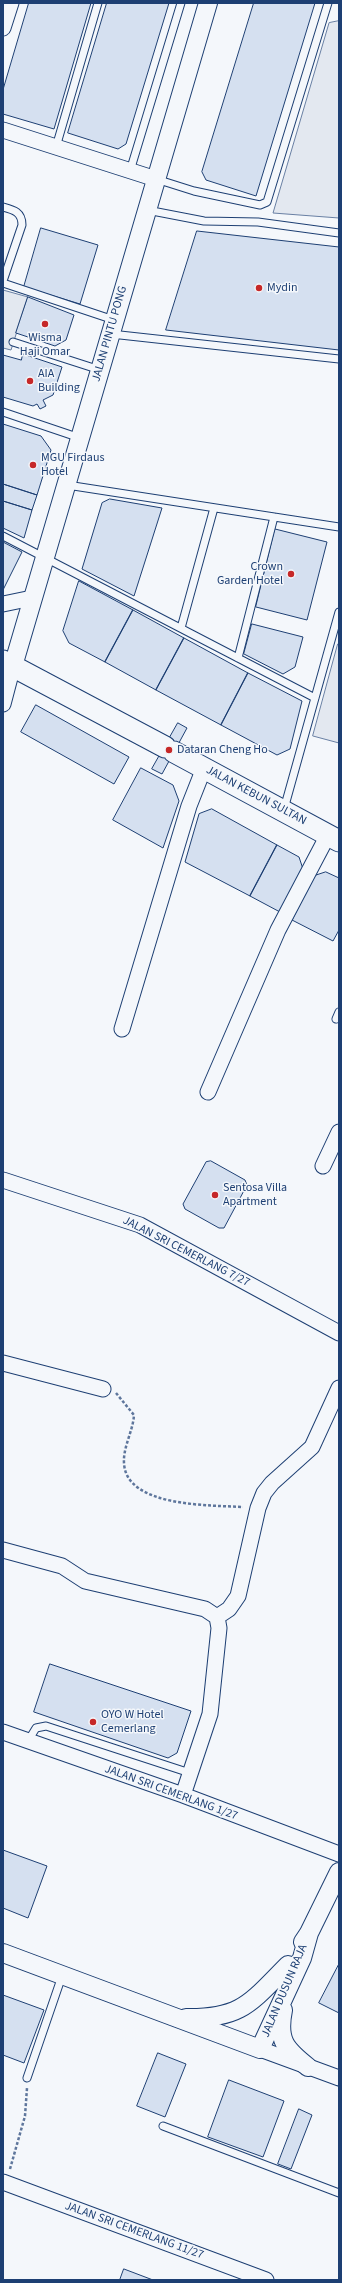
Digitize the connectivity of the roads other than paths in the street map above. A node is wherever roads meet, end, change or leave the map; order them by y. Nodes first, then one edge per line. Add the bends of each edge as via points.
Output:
1 (11, 3) edge
2 (98, 3) edge
3 (181, 3) edge
4 (208, 3) edge
5 (328, 3) edge
6 (3, 28) edge
7 (3, 130) edge
8 (56, 147) junction
9 (130, 171) junction
10 (156, 179) junction
11 (3, 207) edge
12 (147, 210) junction
13 (339, 233) edge
14 (3, 282) edge
15 (113, 327) junction
16 (13, 342) dead end
17 (339, 359) edge
18 (100, 370) junction
19 (3, 412) edge
20 (80, 438) junction
21 (66, 485) junction
22 (214, 508) junction
23 (274, 517) junction
24 (339, 527) edge
25 (3, 536) edge
26 (44, 557) junction
27 (32, 598) junction
28 (3, 604) edge
29 (339, 612) edge
30 (181, 628) junction
31 (238, 658) junction
32 (8, 663) edge
33 (315, 698) junction
34 (3, 704) edge
35 (204, 768) junction
36 (284, 811) junction
37 (334, 838) edge
38 (122, 1029) dead end
39 (208, 1092) dead end
40 (339, 1132) edge
41 (323, 1166) dead end
42 (3, 1180) edge
43 (339, 1333) edge
44 (3, 1363) edge
45 (339, 1388) edge
46 (103, 1389) road end
47 (3, 1550) edge
48 (217, 1617) junction
49 (3, 1732) edge
50 (28, 1741) junction
51 (190, 1773) junction
52 (183, 1795) junction
53 (339, 1854) edge
54 (339, 1872) edge
55 (309, 1933) junction
56 (3, 1953) edge
57 (288, 1965) junction
58 (62, 1975) junction
59 (285, 1995) junction
60 (177, 2018) junction
61 (254, 2047) junction
62 (308, 2067) junction
63 (27, 2078) road end
64 (339, 2078) edge
65 (163, 2126) dead end
66 (4, 2182) edge
67 (339, 2193) edge
68 (266, 2280) edge

1 - 6 street
2 - 8 lane
3 - 9 lane
4 - 10 street, JALAN PINTU PONG
5 - 10 lane via 267,202 260,205 194,191
7 - 8 street
8 - 9 street
9 - 10 street
10 - 12 street, JALAN PINTU PONG
11 - 14 lane via 17,212 22,225
12 - 13 lane via 204,221 258,222
12 - 15 street, JALAN PINTU PONG
14 - 15 lane
15 - 17 lane
15 - 18 street, JALAN PINTU PONG
16 - 18 lane
18 - 20 street, JALAN PINTU PONG
19 - 20 lane
20 - 21 street, JALAN PINTU PONG
21 - 22 lane
21 - 26 street, JALAN PINTU PONG
22 - 23 lane
22 - 30 lane
23 - 24 lane
23 - 31 lane
25 - 26 lane
26 - 27 street, JALAN PINTU PONG
26 - 30 lane
27 - 28 street
27 - 32 street, JALAN PINTU PONG
29 - 33 lane
30 - 31 lane
31 - 33 lane
32 - 34 street
32 - 35 main road, JALAN KEBUN SULTAN
33 - 36 lane
35 - 36 main road, JALAN KEBUN SULTAN
35 - 38 street
36 - 37 main road, JALAN KEBUN SULTAN
37 - 39 street via 278,930
40 - 41 street
42 - 43 street, JALAN SRI CEMERLANG 7/27 via 140,1224
44 - 46 street
45 - 48 street via 312,1447 264,1493 258,1508 238,1596 229,1609
47 - 48 street via 62,1566 85,1581 205,1609
48 - 51 street via 219,1628 210,1714
49 - 50 street, JALAN SRI CEMERLANG 1/27
50 - 51 lane via 36,1728 46,1726
50 - 52 street, JALAN SRI CEMERLANG 1/27
51 - 52 street
52 - 53 street, JALAN SRI CEMERLANG 1/27
54 - 55 street, JALAN DUSUN RAJA
55 - 57 street, JALAN DUSUN RAJA
55 - 59 street, JALAN DUSUN RAJA via 302,1958
56 - 58 street
57 - 60 street via 240,2010 222,2016
57 - 61 street, JALAN DUSUN RAJA
58 - 60 street
58 - 63 lane
59 - 61 street, JALAN DUSUN RAJA
59 - 62 street via 280,2032 291,2054
60 - 61 street
61 - 62 street
62 - 64 street
65 - 67 lane
66 - 68 street, JALAN SRI CEMERLANG 11/27

